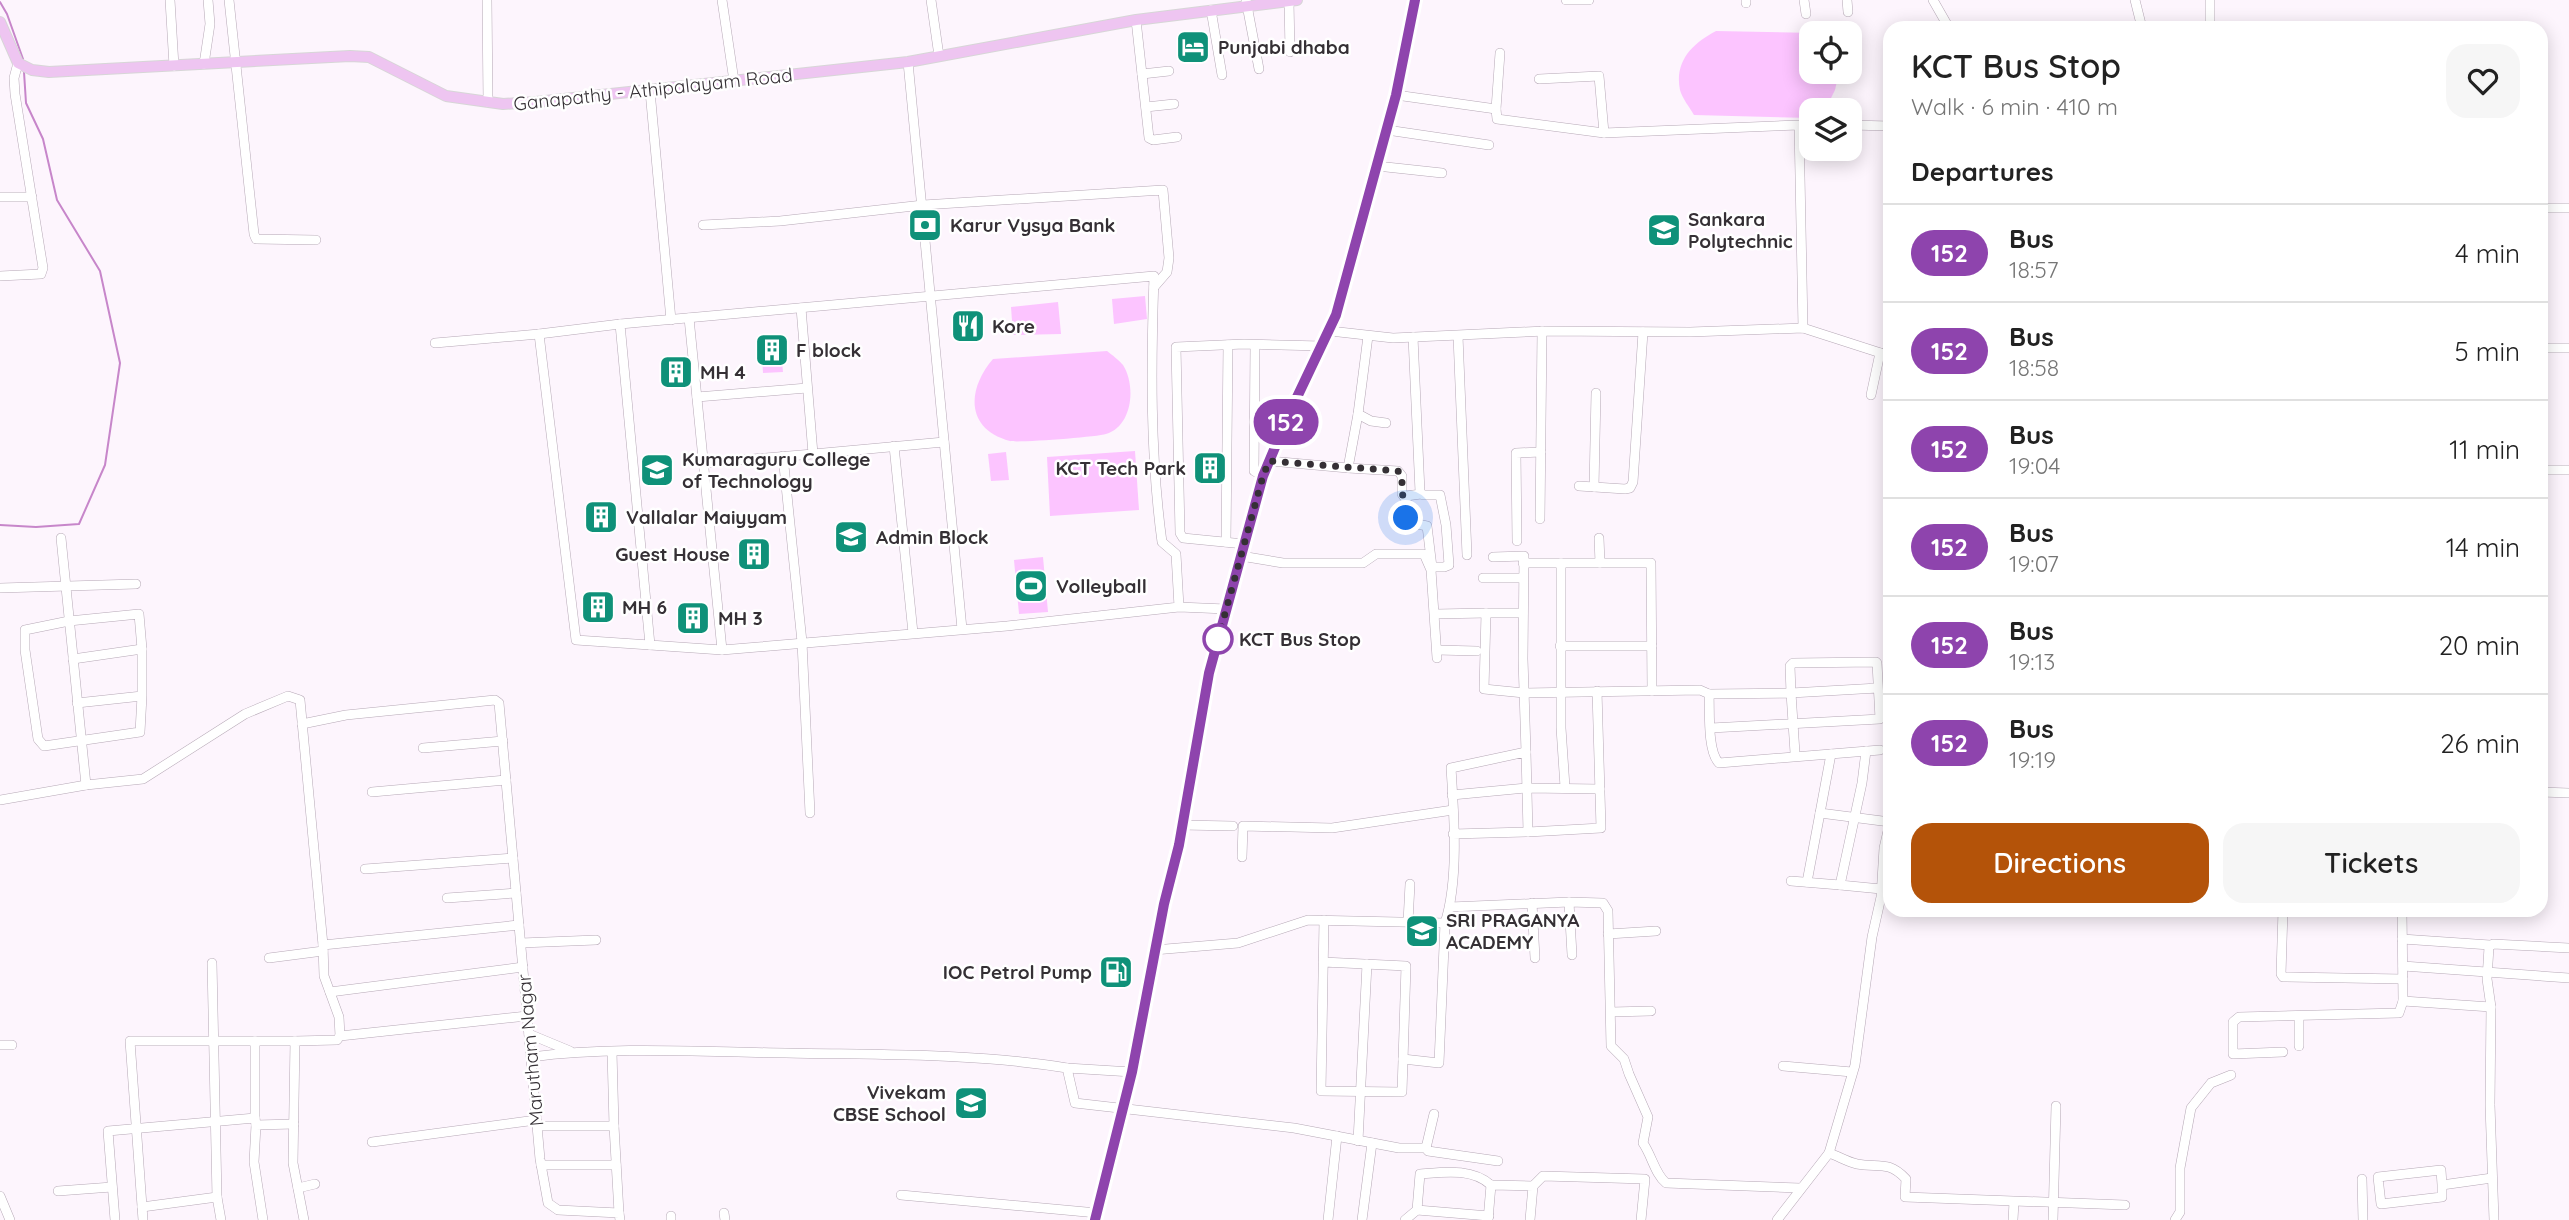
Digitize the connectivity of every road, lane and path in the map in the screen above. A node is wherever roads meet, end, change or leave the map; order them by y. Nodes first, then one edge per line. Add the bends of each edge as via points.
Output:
1 (170, 0) edge
2 (208, 0) edge
3 (229, 0) edge
4 (487, 0) edge
5 (722, 0) edge
6 (931, 0) edge
7 (1297, 0) edge
8 (1415, 0) edge
9 (1566, 0) edge
10 (1804, 0) edge
11 (1847, 0) edge
12 (1933, 0) edge
13 (2210, 0) edge
14 (1289, 1) edge
15 (1589, 1) edge
16 (2137, 1) edge
17 (1246, 3) edge
18 (1211, 10) junction
19 (1848, 12) dead end
20 (1806, 14) dead end
21 (1136, 20) junction
22 (1945, 21) edge
23 (2141, 21) edge
24 (2210, 21) edge
25 (0, 22) edge
26 (1290, 52) dead end
27 (1500, 53) dead end
28 (939, 56) junction
29 (908, 62) junction
30 (18, 63) junction
31 (236, 63) junction
32 (204, 64) junction
33 (174, 66) junction
34 (1259, 69) dead end
35 (1169, 71) dead end
36 (1142, 74) junction
37 (1222, 75) dead end
38 (1539, 79) dead end
39 (734, 81) junction
40 (650, 91) junction
41 (1396, 95) junction
42 (488, 102) junction
43 (1174, 104) dead end
44 (1146, 107) junction
45 (1496, 109) junction
46 (1799, 125) edge
47 (1862, 125) edge
48 (1883, 126) edge
49 (1387, 131) junction
50 (1604, 133) junction
51 (1177, 137) dead end
52 (1489, 145) dead end
53 (1800, 161) edge
54 (1377, 166) junction
55 (1442, 173) dead end
56 (0, 197) edge
57 (32, 197) junction
58 (923, 205) junction
59 (2548, 208) edge
60 (2569, 208) edge
61 (703, 225) dead end
62 (316, 240) dead end
63 (0, 276) edge
64 (1158, 277) junction
65 (931, 296) junction
66 (801, 308) junction
67 (689, 318) junction
68 (671, 320) junction
69 (620, 324) junction
70 (1803, 328) junction
71 (1330, 331) junction
72 (1542, 331) junction
73 (1643, 332) junction
74 (539, 334) junction
75 (1368, 336) junction
76 (1458, 336) junction
77 (1413, 337) junction
78 (435, 343) dead end
79 (1228, 345) junction
80 (1255, 345) junction
81 (1322, 346) junction
82 (2548, 348) edge
83 (2569, 348) edge
84 (1880, 353) junction
85 (1883, 354) edge
86 (807, 388) junction
87 (1596, 393) dead end
88 (1871, 396) dead end
89 (697, 397) junction
90 (1359, 414) junction
91 (1386, 423) dead end
92 (944, 442) junction
93 (894, 446) junction
94 (1541, 452) junction
95 (813, 454) junction
96 (783, 456) junction
97 (1269, 461) junction
98 (704, 463) junction
99 (1348, 468) junction
100 (2548, 470) edge
101 (2569, 470) edge
102 (1263, 476) junction
103 (1579, 486) dead end
104 (1594, 487) junction
105 (1421, 494) junction
106 (1405, 498) junction
107 (1540, 519) dead end
108 (1446, 525) junction
109 (1427, 526) junction
110 (61, 538) dead end
111 (1599, 538) dead end
112 (1517, 541) dead end
113 (1226, 542) junction
114 (1243, 550) junction
115 (1467, 555) dead end
116 (1493, 557) dead end
117 (1524, 563) junction
118 (1561, 563) junction
119 (1600, 563) junction
120 (1483, 578) dead end
121 (1523, 578) junction
122 (136, 584) dead end
123 (66, 587) junction
124 (0, 589) edge
125 (1179, 607) junction
126 (1226, 609) junction
127 (1486, 612) junction
128 (1523, 612) junction
129 (1436, 614) junction
130 (69, 621) junction
131 (962, 629) junction
132 (913, 633) junction
133 (802, 642) junction
134 (650, 645) junction
135 (1560, 646) junction
136 (1652, 646) junction
137 (142, 649) junction
138 (722, 650) junction
139 (1477, 651) dead end
140 (73, 659) junction
141 (1878, 688) junction
142 (1561, 691) junction
143 (1597, 691) junction
144 (1652, 691) junction
145 (1524, 692) junction
146 (1791, 693) junction
147 (1709, 694) junction
148 (142, 696) junction
149 (77, 703) junction
150 (302, 724) junction
151 (1793, 724) junction
152 (1711, 728) junction
153 (503, 741) junction
154 (82, 742) junction
155 (424, 748) dead end
156 (1880, 750) dead end
157 (1866, 751) junction
158 (1526, 752) junction
159 (1795, 753) dead end
160 (1831, 754) junction
161 (506, 780) junction
162 (86, 785) junction
163 (1565, 787) junction
164 (1527, 788) junction
165 (1600, 789) junction
166 (372, 792) dead end
167 (2548, 792) edge
168 (2569, 793) edge
169 (1452, 796) junction
170 (0, 800) edge
171 (1453, 810) junction
172 (810, 813) dead end
173 (1820, 813) junction
174 (1854, 816) junction
175 (1883, 821) edge
176 (1182, 825) junction
177 (1233, 826) dead end
178 (1528, 832) junction
179 (1454, 834) junction
180 (1242, 857) dead end
181 (513, 858) junction
182 (1883, 862) edge
183 (365, 870) dead end
184 (1791, 881) dead end
185 (1807, 882) junction
186 (1410, 884) dead end
187 (1840, 885) junction
188 (1881, 889) junction
189 (516, 893) junction
190 (447, 898) dead end
191 (1569, 902) junction
192 (1532, 903) junction
193 (1450, 907) junction
194 (2283, 917) edge
195 (2402, 917) edge
196 (1324, 920) junction
197 (1408, 922) junction
198 (1446, 923) junction
199 (519, 925) junction
200 (1656, 931) dead end
201 (1608, 934) junction
202 (2402, 939) junction
203 (596, 940) dead end
204 (521, 943) junction
205 (2490, 945) junction
206 (323, 948) junction
207 (2569, 948) edge
208 (1154, 950) junction
209 (1572, 955) dead end
210 (269, 958) dead end
211 (1535, 958) dead end
212 (1323, 962) junction
213 (212, 963) dead end
214 (1367, 964) junction
215 (2403, 965) junction
216 (523, 967) junction
217 (2488, 972) junction
218 (2569, 978) edge
219 (2403, 979) junction
220 (330, 992) junction
221 (2403, 1001) junction
222 (2491, 1007) junction
223 (1651, 1011) dead end
224 (1611, 1012) junction
225 (527, 1016) junction
226 (2299, 1017) junction
227 (529, 1034) junction
228 (340, 1036) junction
229 (214, 1041) junction
230 (255, 1041) junction
231 (295, 1041) junction
232 (0, 1045) edge
233 (12, 1045) dead end
234 (2300, 1046) dead end
235 (571, 1052) junction
236 (612, 1052) junction
237 (2283, 1052) dead end
238 (531, 1057) junction
239 (1403, 1059) junction
240 (1783, 1066) dead end
241 (1067, 1068) junction
242 (1132, 1072) junction
243 (1852, 1072) junction
244 (2231, 1075) dead end
245 (1362, 1091) junction
246 (2056, 1106) dead end
247 (1122, 1110) junction
248 (1434, 1114) dead end
249 (256, 1121) junction
250 (216, 1122) junction
251 (537, 1123) junction
252 (294, 1124) junction
253 (614, 1126) junction
254 (136, 1129) junction
255 (1337, 1136) junction
256 (1358, 1140) junction
257 (372, 1142) dead end
258 (1372, 1143) junction
259 (1426, 1147) junction
260 (1829, 1153) junction
261 (1498, 1161) dead end
262 (541, 1165) junction
263 (616, 1165) junction
264 (2492, 1178) junction
265 (2362, 1179) dead end
266 (315, 1184) dead end
267 (1491, 1185) junction
268 (2442, 1185) junction
269 (1533, 1186) junction
270 (112, 1187) junction
271 (298, 1188) junction
272 (1800, 1188) junction
273 (58, 1191) dead end
274 (901, 1195) dead end
275 (0, 1196) edge
276 (217, 1196) junction
277 (2014, 1202) junction
278 (2054, 1203) junction
279 (2125, 1205) dead end
280 (142, 1207) junction
281 (1417, 1210) junction
282 (619, 1216) edge
283 (1096, 1216) edge
284 (1488, 1218) edge
285 (10, 1220) edge
286 (115, 1220) edge
287 (143, 1220) edge
288 (221, 1220) edge
289 (263, 1220) edge
290 (304, 1220) edge
291 (1328, 1220) edge
292 (1362, 1220) edge
293 (1405, 1220) edge
294 (1530, 1220) edge
295 (1641, 1220) edge
296 (1777, 1220) edge
297 (2013, 1220) edge
298 (2053, 1220) edge
299 (2175, 1220) edge
300 (2363, 1220) edge
301 (2494, 1220) edge

1 - 33 street
2 - 32 street
3 - 31 street
4 - 42 street
5 - 39 street
6 - 28 street
7 - 14 main road, Ganapathy - Athipalayam Road
8 - 41 main road
9 - 15 street
10 - 20 street
11 - 19 street
12 - 22 street
13 - 24 street
14 - 17 main road, Ganapathy - Athipalayam Road
14 - 26 street
16 - 23 street
17 - 18 main road, Ganapathy - Athipalayam Road
17 - 34 street
18 - 21 main road, Ganapathy - Athipalayam Road
18 - 37 street
21 - 28 main road, Ganapathy - Athipalayam Road
21 - 36 street
25 - 30 main road
27 - 45 street
28 - 29 main road, Ganapathy - Athipalayam Road
29 - 39 main road, Ganapathy - Athipalayam Road
29 - 58 street
30 - 33 main road, Ganapathy - Athipalayam Road via 49,72
30 - 57 street via 15,94
31 - 32 main road, Ganapathy - Athipalayam Road
31 - 42 main road, Ganapathy - Athipalayam Road via 369,57 446,96
31 - 62 street via 256,239
32 - 33 main road, Ganapathy - Athipalayam Road
35 - 36 street
36 - 44 street
38 - 50 street via 1599,76
39 - 40 main road, Ganapathy - Athipalayam Road
40 - 42 main road, Ganapathy - Athipalayam Road
40 - 68 street
41 - 45 street
41 - 49 main road
43 - 44 street
44 - 51 street via 1149,138
45 - 50 street via 1497,119
46 - 50 street
47 - 48 street
49 - 52 street
49 - 54 main road
53 - 70 street
54 - 55 street
54 - 71 main road
56 - 57 street
57 - 63 street via 41,274
58 - 61 street
58 - 64 street via 1163,190 1169,258 1167,272
58 - 65 street
59 - 60 street
64 - 65 street
64 - 125 street via 1152,367 1157,506 1162,541 1177,554
65 - 66 street
65 - 92 street
66 - 67 street
66 - 86 street
67 - 68 street
67 - 89 street
68 - 69 street
69 - 74 street
69 - 134 street
70 - 73 street
70 - 84 street
71 - 75 street
71 - 81 main road
72 - 73 street
72 - 76 street
72 - 94 street
73 - 104 street via 1633,482 1625,489
74 - 78 street
74 - 134 street via 576,640
75 - 77 street
75 - 90 street
76 - 77 street
76 - 115 street
77 - 105 street
79 - 80 street
79 - 113 street
79 - 113 street via 1177,347 1176,366 1180,533 1183,538
80 - 81 street
80 - 102 street via 1254,471
81 - 97 main road
82 - 83 street
84 - 85 street
84 - 88 street
86 - 89 street
86 - 95 street
87 - 104 street
89 - 98 street
90 - 91 street
90 - 99 street
92 - 93 street
92 - 131 street
93 - 95 street
93 - 132 street
94 - 107 street
94 - 112 street via 1517,453
95 - 96 street
96 - 98 street
96 - 133 street
97 - 99 street
97 - 102 main road
98 - 138 street
99 - 106 street via 1398,471
100 - 101 street
102 - 114 main road
103 - 104 street
105 - 106 street
105 - 108 street via 1440,495
106 - 109 street via 1407,522
108 - 109 street
108 - 109 street via 1449,565 1444,568 1432,567
110 - 123 street
111 - 119 street
113 - 114 street
114 - 126 main road
114 - 129 street via 1283,563 1363,563 1376,554 1424,554 1431,570
116 - 117 street via 1524,556
117 - 118 street
117 - 121 street
118 - 119 street
118 - 135 street
119 - 136 street via 1651,563
120 - 121 street
121 - 128 street
122 - 123 street
123 - 124 street
123 - 130 street
125 - 126 street
125 - 131 street
126 - 176 main road via 1209,673
127 - 128 street
127 - 129 street
127 - 145 street via 1484,689
128 - 145 street
129 - 139 street via 1437,654
130 - 137 street via 139,614
130 - 140 street
130 - 154 street via 25,630 25,650 38,739 44,746
131 - 132 street
132 - 133 street
133 - 138 street
133 - 172 street
134 - 138 street
135 - 136 street
135 - 142 street
136 - 144 street
137 - 140 street
137 - 148 street
140 - 149 street
141 - 146 street
141 - 146 street via 1875,661 1793,663
141 - 151 street via 1880,719
142 - 143 street
142 - 145 street
142 - 163 street
143 - 144 street
143 - 165 street
144 - 147 street via 1700,690
145 - 158 street
146 - 147 street
146 - 151 street
147 - 152 street
148 - 149 street
148 - 154 street via 140,732
149 - 154 street
150 - 153 street, Marutham Nagar via 346,715 495,700
150 - 162 street via 300,700 288,696 245,714 144,779
150 - 206 street
151 - 152 street
151 - 159 street
152 - 160 street via 1714,758 1719,763
153 - 155 street
153 - 161 street, Marutham Nagar
154 - 162 street
156 - 157 street
157 - 160 street
157 - 174 street
158 - 164 street
158 - 169 street via 1451,768
160 - 173 street
161 - 166 street
161 - 181 street, Marutham Nagar
162 - 170 street
163 - 164 street
163 - 165 street
164 - 169 street
164 - 178 street
165 - 178 street via 1601,828
167 - 168 street
169 - 171 street
171 - 179 street
171 - 180 street via 1332,828 1243,826
173 - 174 street
173 - 185 street
174 - 175 street
174 - 187 street
176 - 177 street
176 - 208 main road
178 - 179 street
179 - 193 street
181 - 183 street
181 - 189 street, Marutham Nagar
182 - 188 street
184 - 185 street
185 - 187 street
186 - 197 street
187 - 188 street
188 - 243 street
189 - 190 street
189 - 199 street, Marutham Nagar
191 - 192 street
191 - 201 street via 1603,903 1608,911
191 - 209 street
192 - 193 street
192 - 211 street
193 - 198 street
194 - 219 street via 2283,977
195 - 202 street
196 - 197 street
196 - 208 street via 1308,920 1238,943
196 - 212 street
197 - 198 street
198 - 239 street via 1439,1063
199 - 204 street, Marutham Nagar
199 - 206 street
200 - 201 street
201 - 224 street
202 - 205 street
202 - 215 street
203 - 204 street
204 - 216 street, Marutham Nagar
205 - 207 street
205 - 217 street
206 - 210 street
206 - 220 street
208 - 242 main road
212 - 214 street
212 - 245 street via 1321,1091
213 - 229 street
214 - 239 street via 1406,965
214 - 245 street
215 - 217 street
215 - 219 street
216 - 220 street
216 - 225 street, Marutham Nagar
217 - 218 street
217 - 222 street
219 - 221 street
220 - 228 street
221 - 222 street
221 - 226 street via 2399,1013
222 - 264 street
223 - 224 street
224 - 272 street via 1611,1046 1625,1059 1648,1117 1643,1143 1660,1178 1666,1183
225 - 227 street, Marutham Nagar
225 - 228 street
226 - 234 street
226 - 237 street via 2239,1017 2233,1022 2233,1054
227 - 235 street
227 - 238 street, Marutham Nagar
228 - 231 street via 337,1040
229 - 230 street
229 - 250 street
229 - 254 street via 131,1041
230 - 231 street
230 - 249 street
231 - 252 street
232 - 233 street
235 - 236 street
235 - 238 street
236 - 241 street via 932,1057
236 - 253 street
238 - 251 street, Marutham Nagar
239 - 245 street via 1402,1092
240 - 243 street
241 - 242 street
241 - 247 street via 1075,1103
242 - 247 main road
243 - 260 street
244 - 299 street via 2211,1083 2191,1108 2180,1168 2180,1212
245 - 256 street
246 - 278 street
247 - 255 street
247 - 283 main road
248 - 259 street
249 - 250 street
249 - 252 street
249 - 289 street via 254,1162
250 - 254 street
250 - 276 street
251 - 253 street
251 - 257 street
251 - 262 street, Marutham Nagar
252 - 271 street
253 - 263 street
254 - 270 street via 108,1131
254 - 280 street
255 - 256 street
255 - 291 street
256 - 258 street
258 - 259 street
258 - 292 street
259 - 261 street via 1428,1152
260 - 272 street
260 - 277 street via 1900,1172 1906,1178 1905,1197
262 - 263 street
262 - 282 street, Marutham Nagar via 548,1203 558,1210
263 - 282 street
264 - 268 street
264 - 301 street
265 - 300 street
266 - 271 street
267 - 269 street
267 - 281 street via 1465,1173 1420,1174
267 - 284 street
268 - 268 street via 2441,1170 2378,1177 2381,1204 2442,1197
269 - 294 street
269 - 295 street via 1543,1176 1645,1178
270 - 273 street
270 - 286 street
271 - 290 street
272 - 296 street
274 - 283 street
275 - 285 street
276 - 280 street
276 - 288 street
277 - 278 street
277 - 297 street
278 - 279 street
278 - 298 street
280 - 287 street
281 - 284 street
281 - 293 street

